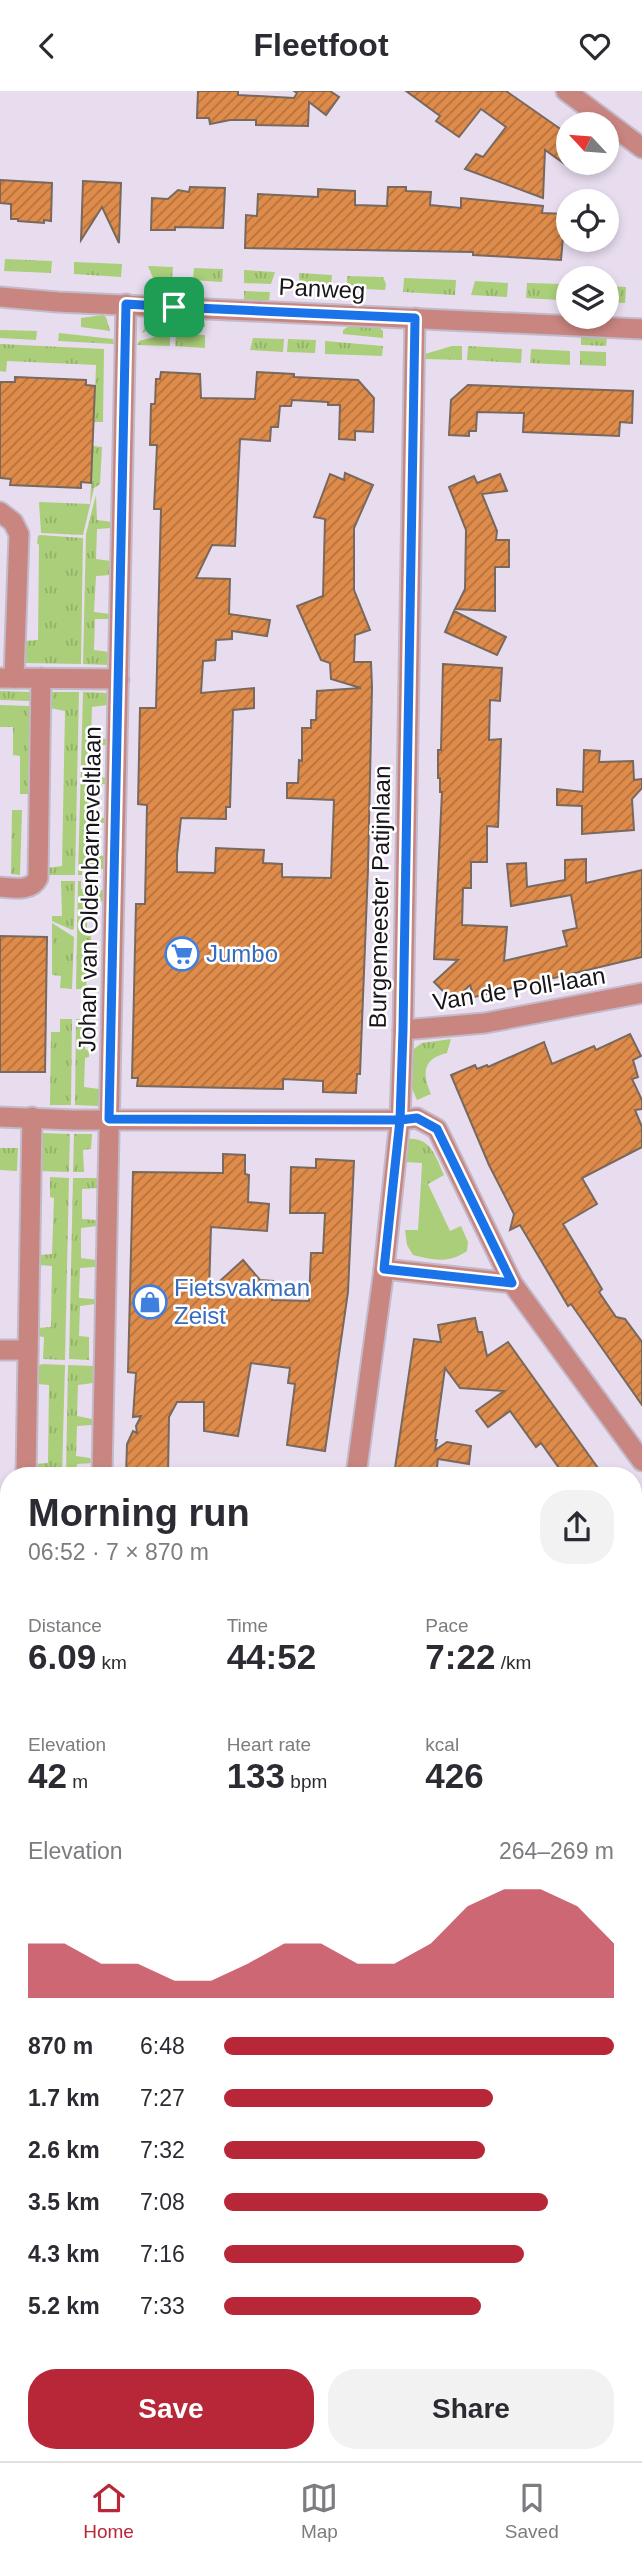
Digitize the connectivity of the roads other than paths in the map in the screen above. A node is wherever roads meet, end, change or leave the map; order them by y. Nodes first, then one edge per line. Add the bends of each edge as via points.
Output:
1 (566, 91) edge
2 (642, 148) edge
3 (0, 297) edge
4 (126, 304) junction
5 (415, 318) junction
6 (642, 329) edge
7 (0, 512) edge
8 (7, 678) edge
9 (41, 678) junction
10 (119, 679) junction
11 (0, 887) edge
12 (642, 993) edge
13 (403, 1030) junction
14 (0, 1117) edge
15 (32, 1117) junction
16 (109, 1119) junction
17 (400, 1120) junction
18 (384, 1269) junction
19 (512, 1283) junction
20 (0, 1350) edge
21 (28, 1350) junction
22 (642, 1461) edge
23 (26, 1467) edge
24 (102, 1467) edge
25 (357, 1467) edge

1 - 2 street
3 - 4 street, Panweg
4 - 5 street, Panweg
4 - 10 street, Johan van Oldenbarneveltlaan
5 - 6 street, Panweg
5 - 13 street, Burgemeester Patijnlaan
7 - 8 street via 19,534
8 - 9 street
9 - 10 street
9 - 11 street via 38,878 29,888
10 - 16 street, Johan van Oldenbarneveltlaan
12 - 13 street, Van de Poll-laan via 485,1024
13 - 17 street, Burgemeester Patijnlaan
14 - 15 street
15 - 16 street
15 - 21 street
16 - 17 street
16 - 24 street, Johan van Oldenbarneveltlaan
17 - 18 street, Burgemeester Patijnlaan
17 - 19 street via 417,1118 437,1129
18 - 19 street
18 - 25 street, Burgemeester Patijnlaan
19 - 22 street
20 - 21 street
21 - 23 street

